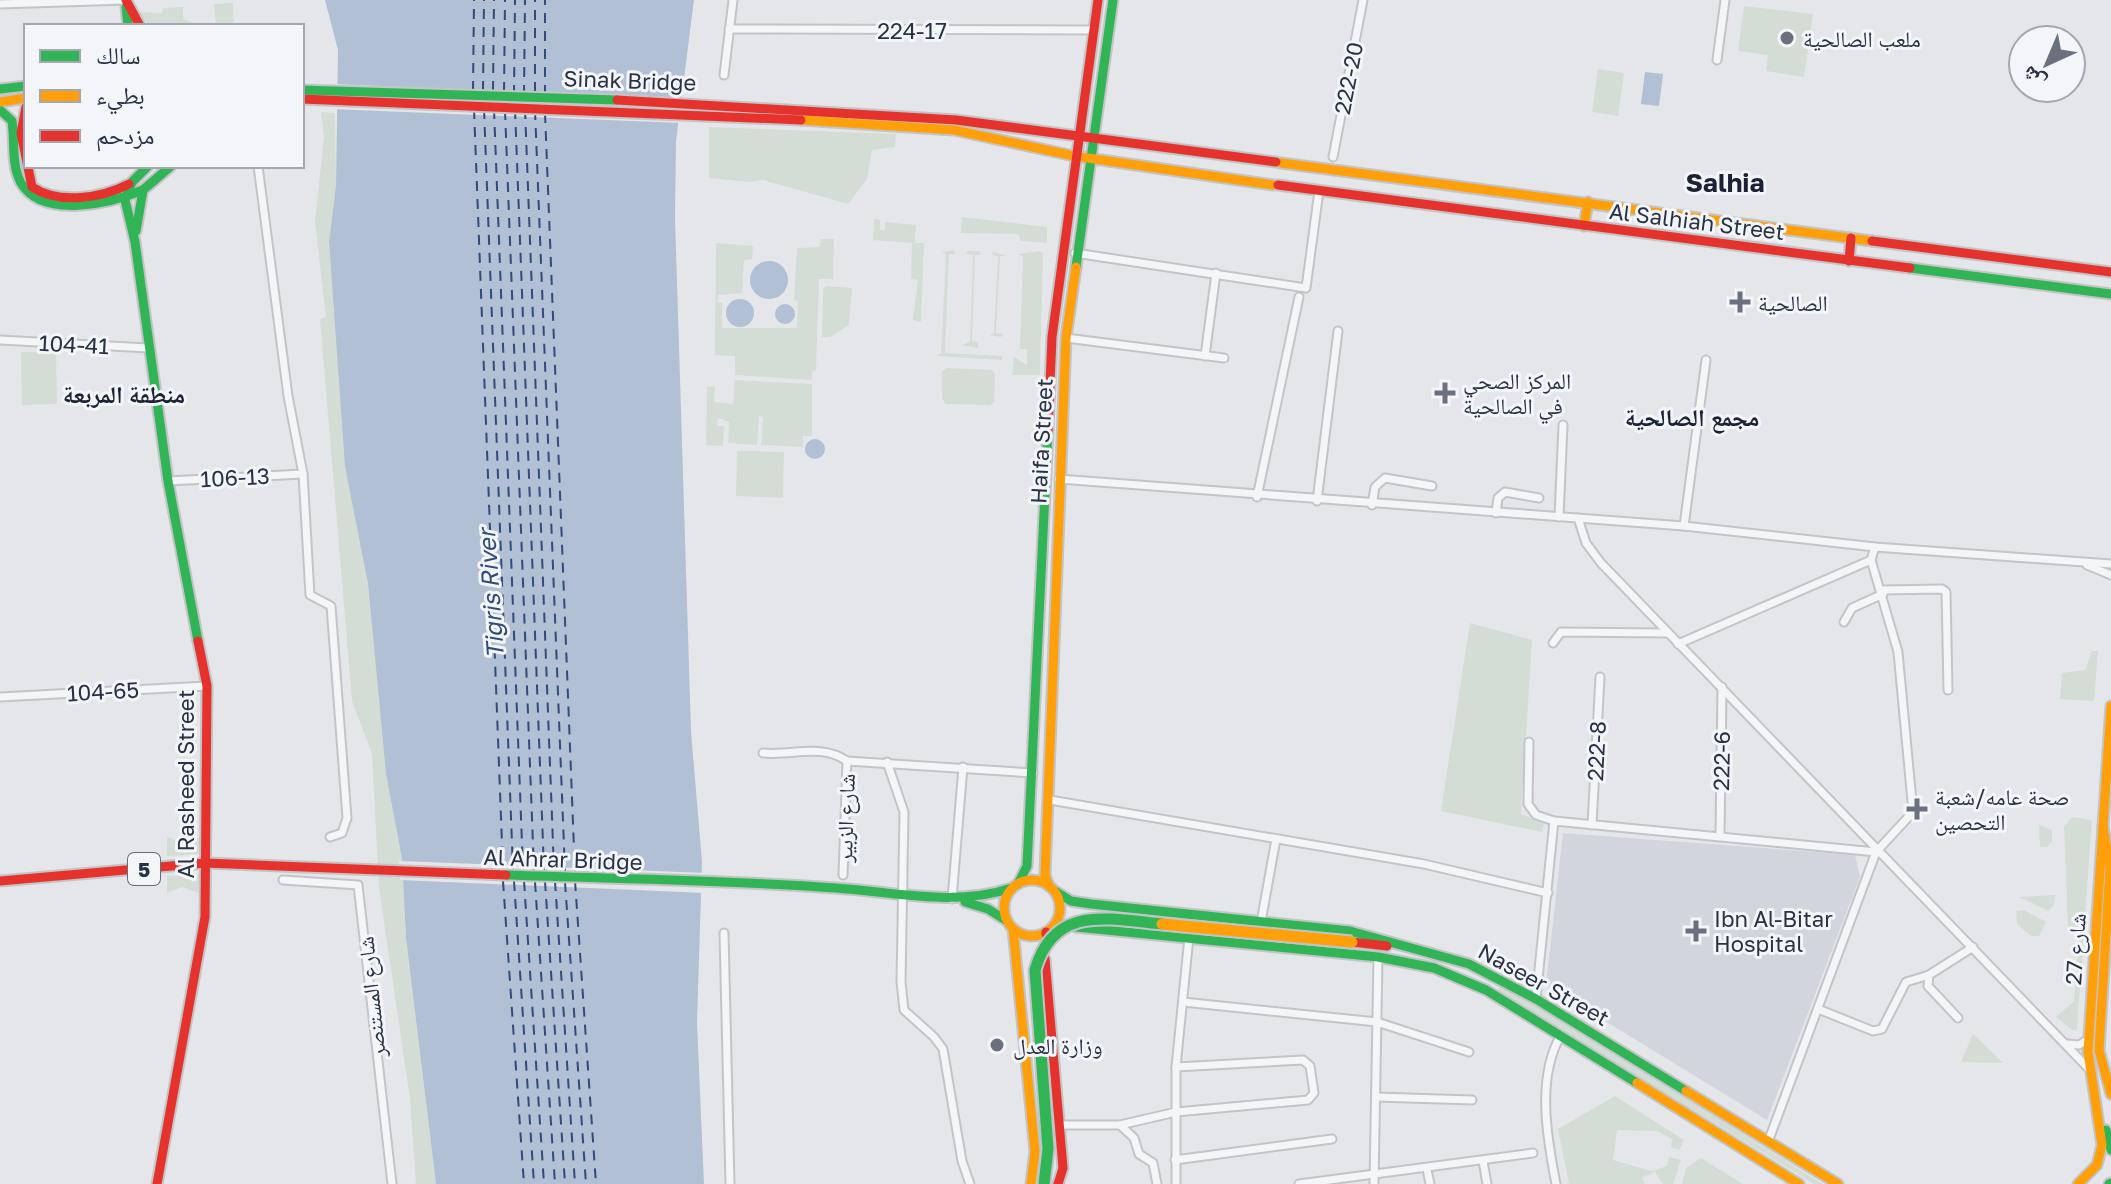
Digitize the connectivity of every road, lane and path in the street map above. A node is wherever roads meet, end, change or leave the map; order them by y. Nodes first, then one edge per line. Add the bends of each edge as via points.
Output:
1 (126, 0) edge
2 (733, 0) edge
3 (1098, 0) edge
4 (1113, 0) edge
5 (1363, 0) edge
6 (1725, 0) edge
7 (0, 4) edge
8 (125, 24) edge
9 (139, 24) edge
10 (729, 29) junction
11 (1094, 30) junction
12 (1717, 60) dead end
13 (724, 75) dead end
14 (23, 85) edge
15 (0, 89) edge
16 (304, 90) edge
17 (24, 98) edge
18 (304, 99) edge
19 (0, 102) edge
20 (0, 110) edge
21 (24, 111) edge
22 (955, 125) junction
23 (1077, 136) junction
24 (1092, 138) junction
25 (24, 154) edge
26 (1074, 156) junction
27 (1333, 157) junction
28 (1089, 159) junction
29 (26, 168) edge
30 (169, 168) edge
31 (258, 168) edge
32 (1317, 168) junction
33 (1344, 171) junction
34 (140, 174) edge
35 (146, 188) junction
36 (1319, 191) junction
37 (125, 200) junction
38 (1588, 202) junction
39 (105, 203) junction
40 (131, 223) junction
41 (1584, 226) junction
42 (1851, 238) junction
43 (135, 242) junction
44 (1075, 253) junction
45 (1849, 261) junction
46 (2109, 271) edge
47 (1216, 273) junction
48 (2108, 296) edge
49 (1299, 297) dead end
50 (1338, 331) dead end
51 (1066, 338) junction
52 (0, 340) edge
53 (148, 348) junction
54 (1205, 356) junction
55 (1224, 358) dead end
56 (1706, 360) dead end
57 (1563, 425) dead end
58 (303, 474) junction
59 (1059, 479) junction
60 (168, 481) junction
61 (1432, 486) dead end
62 (1257, 497) junction
63 (1539, 498) dead end
64 (1317, 501) junction
65 (1372, 505) junction
66 (1496, 513) junction
67 (1559, 517) junction
68 (1578, 518) junction
69 (1684, 526) junction
70 (1875, 547) junction
71 (1871, 560) junction
72 (2081, 563) junction
73 (2111, 564) edge
74 (2111, 575) edge
75 (1882, 592) junction
76 (1844, 622) dead end
77 (1667, 633) junction
78 (1553, 643) dead end
79 (1678, 644) junction
80 (1600, 677) dead end
81 (207, 686) junction
82 (1722, 687) junction
83 (1948, 690) dead end
84 (0, 697) edge
85 (2111, 706) edge
86 (1529, 742) dead end
87 (763, 753) dead end
88 (847, 761) junction
89 (887, 762) junction
90 (963, 767) junction
91 (1033, 773) junction
92 (1050, 800) junction
93 (1554, 821) junction
94 (1592, 825) junction
95 (2103, 826) junction
96 (1720, 836) junction
97 (330, 837) dead end
98 (1276, 839) junction
99 (1878, 850) junction
100 (205, 863) junction
101 (2110, 868) edge
102 (843, 875) dead end
103 (283, 880) dead end
104 (0, 881) edge
105 (1015, 886) junction
106 (1052, 888) junction
107 (1548, 893) junction
108 (905, 895) junction
109 (952, 899) junction
110 (1261, 922) junction
111 (1010, 925) junction
112 (1076, 927) dead end
113 (724, 933) dead end
114 (1188, 939) junction
115 (1973, 947) junction
116 (1411, 949) junction
117 (1378, 957) junction
118 (1045, 959) dead end
119 (1929, 975) junction
120 (1536, 999) junction
121 (1048, 1000) junction
122 (1183, 1002) junction
123 (1022, 1003) junction
124 (1818, 1009) junction
125 (1958, 1018) dead end
126 (1377, 1022) junction
127 (1561, 1035) junction
128 (2089, 1039) junction
129 (2068, 1044) junction
130 (1469, 1052) dead end
131 (1176, 1067) junction
132 (2092, 1072) junction
133 (2111, 1094) edge
134 (2096, 1096) junction
135 (1376, 1097) junction
136 (1472, 1100) dead end
137 (1176, 1112) junction
138 (1059, 1125) junction
139 (1120, 1125) junction
140 (1332, 1139) dead end
141 (1768, 1142) junction
142 (2111, 1150) edge
143 (1533, 1153) dead end
144 (1175, 1160) junction
145 (1483, 1161) junction
146 (1427, 1169) junction
147 (1374, 1179) edge
148 (157, 1184) edge
149 (392, 1184) edge
150 (730, 1184) edge
151 (970, 1184) edge
152 (1031, 1184) edge
153 (1044, 1184) edge
154 (1058, 1184) edge
155 (1157, 1184) edge
156 (1176, 1184) edge
157 (1299, 1184) edge
158 (1430, 1184) edge
159 (1487, 1184) edge
160 (1556, 1184) edge
161 (1799, 1184) edge
162 (1838, 1184) edge
163 (2078, 1184) edge

1 - 7 street
1 - 8 main road
1 - 9 main road
2 - 10 street
3 - 11 main road, Haifa Street
4 - 24 main road, Haifa Street
5 - 27 street, 222-20
6 - 12 street
10 - 11 street, 224-17
10 - 13 street
11 - 23 main road, Haifa Street
14 - 15 main road
16 - 22 main road, Sinak Bridge via 690,102
17 - 19 main road
18 - 22 main road, Sinak Bridge
20 - 39 main road via 12,121 19,178 30,194 55,203
21 - 25 main road
22 - 23 main road, Al Salhiah Street
22 - 26 main road, Al Salhiah Street
23 - 24 main road, Al Salhiah Street
23 - 26 main road, Haifa Street
24 - 28 main road, Haifa Street
24 - 32 main road, Al Salhiah Street
26 - 28 main road, Al Salhiah Street
26 - 91 main road, Haifa Street via 1052,337
27 - 32 street
27 - 33 street
28 - 36 main road, Al Salhiah Street
28 - 44 main road, Haifa Street
29 - 34 main road via 35,189 56,197 107,194
30 - 35 main road
31 - 58 street
32 - 33 main road, Al Salhiah Street
33 - 38 main road, Al Salhiah Street
34 - 35 main road
34 - 37 main road
35 - 37 main road
35 - 43 main road, Al Rasheed Street
36 - 41 main road, Al Salhiah Street
36 - 47 street via 1306,288
37 - 39 main road
37 - 40 main road, Al Rasheed Street
38 - 41 main road
38 - 42 main road, Al Salhiah Street
39 - 40 main road
40 - 43 main road, Al Rasheed Street
41 - 45 main road, Al Salhiah Street
42 - 45 main road
42 - 46 main road, Al Salhiah Street
43 - 53 main road, Al Rasheed Street
44 - 47 street
44 - 51 main road, Haifa Street
45 - 48 main road, Al Salhiah Street
47 - 54 street
49 - 62 street
50 - 64 street
51 - 54 street
51 - 59 main road, Haifa Street
52 - 53 street, 104-41
53 - 60 main road, Al Rasheed Street
54 - 55 street
56 - 69 street
57 - 67 street
58 - 60 street, 106-13
58 - 97 street via 310,595 331,606 340,711 347,818 342,833
59 - 62 street
59 - 92 main road, Haifa Street
60 - 81 main road, Al Rasheed Street
61 - 65 street via 1385,478 1375,487
62 - 64 street
63 - 66 street via 1505,492 1498,498
64 - 65 street
65 - 66 street
66 - 67 street
67 - 68 street
68 - 69 street
68 - 77 street via 1586,543 1601,563
69 - 70 street
70 - 71 street
70 - 72 street
71 - 75 street
71 - 79 street
72 - 73 street
72 - 74 street
75 - 76 street via 1852,608
75 - 83 street via 1946,592
75 - 99 street via 1898,652 1913,812
77 - 78 street via 1561,632
77 - 79 street
79 - 82 street
80 - 94 street, 222-8
81 - 84 street, 104-65
81 - 100 main road, Al Rasheed Street
82 - 96 street, 222-6
82 - 99 street
85 - 95 main road, شارع 27
86 - 93 street via 1530,811
87 - 88 street via 812,750 835,753
88 - 89 street
88 - 102 street, شارع الزبير
89 - 90 street
89 - 108 street via 904,812
90 - 91 street
90 - 109 street
91 - 105 main road, Haifa Street via 1027,866
92 - 98 street
92 - 106 main road, Haifa Street via 1045,875
93 - 94 street
93 - 107 street
94 - 96 street
95 - 101 main road
95 - 128 main road, شارع 27
96 - 99 street
98 - 107 street via 1424,864
98 - 110 street
99 - 115 street
99 - 124 street
100 - 104 main road, 5
100 - 108 main road, Al Ahrar Bridge / 5
100 - 148 main road, Al Rasheed Street via 203,932
101 - 133 main road via 2099,1042
103 - 149 street, شارع المستنصر via 358,885
105 - 106 main road via 1033,880
105 - 109 main road
105 - 111 main road via 1004,905
106 - 110 main road, Naseer Street via 1071,901
106 - 111 main road via 1061,919 1046,933 1029,936
107 - 120 street
108 - 109 main road, Al Ahrar Bridge
108 - 151 street via 904,1010 943,1049
109 - 111 main road via 988,909
110 - 116 main road, Naseer Street via 1350,931
111 - 123 main road
112 - 114 main road, Naseer Street
113 - 150 street
114 - 117 main road, Naseer Street
114 - 122 street
115 - 119 street
115 - 129 street
116 - 120 main road, Naseer Street via 1469,964
116 - 153 main road, bridge via 1102,918 1079,920 1058,931 1045,945 1035,970 1048,1149
117 - 126 street
117 - 127 main road, Naseer Street via 1434,968 1473,983
118 - 121 main road
119 - 124 street via 1906,982 1882,1029 1873,1031
119 - 125 street via 1928,986
120 - 141 main road, Naseer Street
121 - 123 main road via 1032,994
121 - 138 main road
122 - 126 street
122 - 131 street
123 - 152 main road via 1035,1151
124 - 141 street
126 - 130 street
126 - 135 street
127 - 160 street via 1548,1065 1548,1132
127 - 161 main road, Naseer Street
128 - 129 street
128 - 132 main road, شارع 27
129 - 132 street
131 - 137 street
131 - 137 street via 1303,1060 1310,1066 1314,1093 1308,1100
132 - 134 main road, شارع 27
134 - 142 main road
134 - 163 main road, شارع 27 via 2102,1145 2097,1165
135 - 136 street
135 - 147 street
137 - 139 street
137 - 144 street
138 - 139 street
138 - 154 main road via 1063,1168
139 - 155 street via 1134,1138 1139,1154 1153,1163
140 - 144 street
141 - 162 main road, Naseer Street
143 - 145 street
144 - 156 street
145 - 146 street
145 - 159 street
146 - 147 street
146 - 158 street
147 - 157 street

